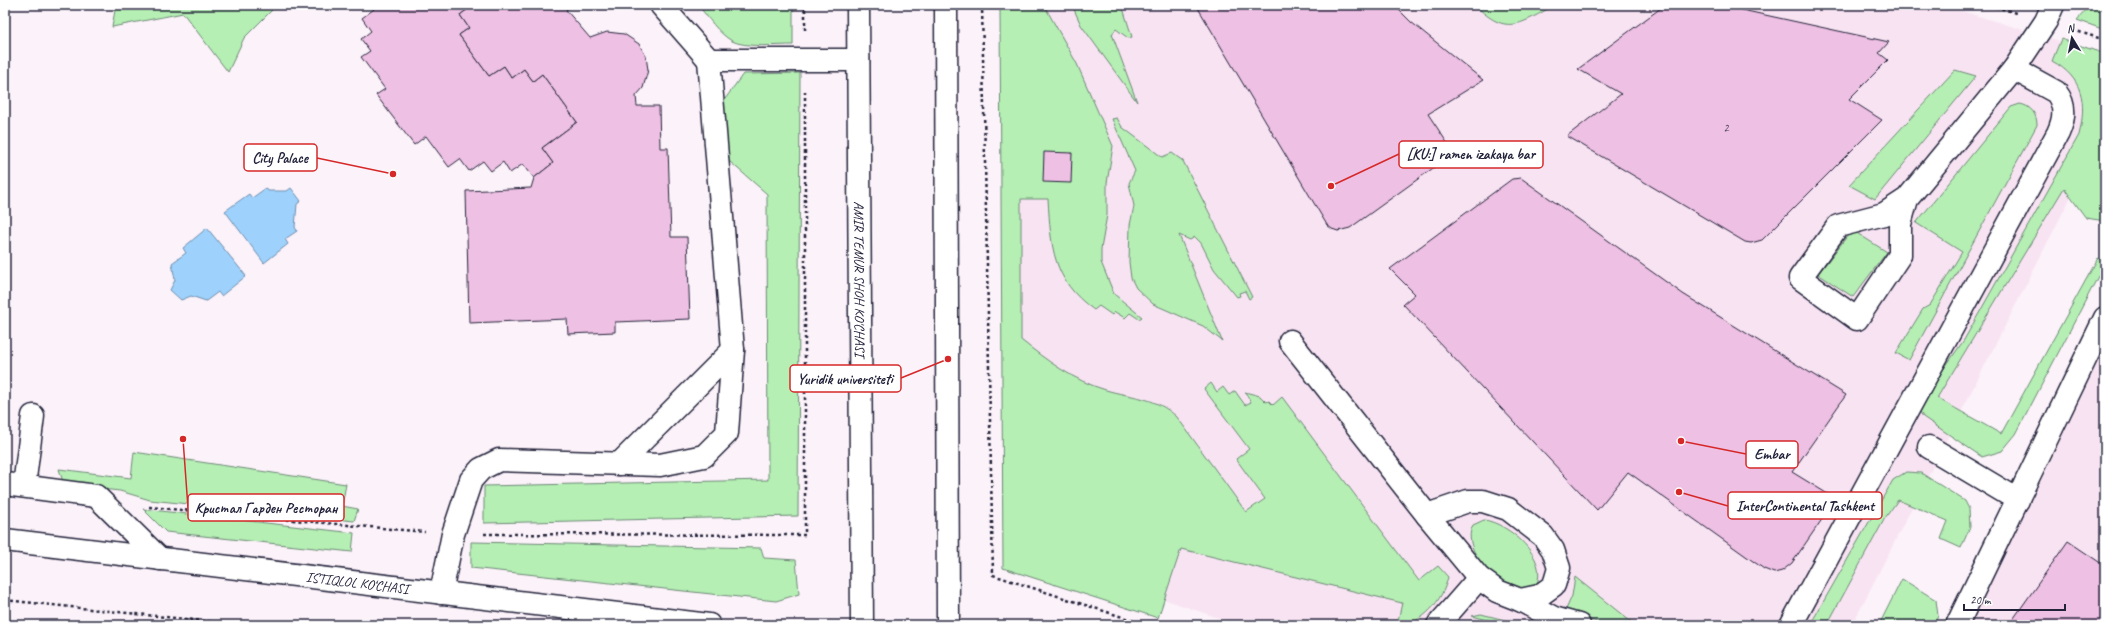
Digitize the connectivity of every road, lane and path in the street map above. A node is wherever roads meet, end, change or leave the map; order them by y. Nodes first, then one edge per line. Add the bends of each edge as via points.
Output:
1 (661, 5) edge
2 (805, 5) edge
3 (858, 5) edge
4 (946, 5) edge
5 (982, 5) edge
6 (2053, 5) edge
7 (709, 60) junction
8 (804, 60) junction
9 (858, 60) junction
10 (2014, 69) junction
11 (1907, 198) junction
12 (2105, 318) edge
13 (1290, 341) dead end
14 (733, 350) junction
15 (2097, 355) edge
16 (33, 416) dead end
17 (1929, 447) dead end
18 (619, 464) junction
19 (14, 485) edge
20 (2018, 500) junction
21 (1427, 515) junction
22 (805, 535) dead end
23 (5, 540) edge
24 (160, 559) junction
25 (1479, 578) junction
26 (441, 593) junction
27 (5, 600) edge
28 (1520, 600) junction
29 (241, 625) edge
30 (709, 625) edge
31 (862, 625) edge
32 (948, 625) edge
33 (1147, 625) edge
34 (1438, 625) edge
35 (1579, 625) edge
36 (1791, 625) edge
37 (1957, 625) edge

1 - 7 main road
2 - 8 path
3 - 9 main road, AMIR TEMUR SHOH KO'CHASI
4 - 32 main road
5 - 33 path via 993,575
6 - 10 main road via 2046,21
7 - 8 main road
7 - 14 main road
8 - 9 main road
8 - 22 path
9 - 31 main road, AMIR TEMUR SHOH KO'CHASI
10 - 11 main road
10 - 36 main road via 2056,92 2064,111 2061,125
11 - 11 main road via 1884,214 1838,226 1800,278 1857,319 1900,255 1900,224
12 - 15 main road
13 - 21 main road
14 - 18 main road
14 - 18 main road via 727,433 704,456 660,465
15 - 20 main road
16 - 19 main road
17 - 20 main road
18 - 26 main road via 499,460 481,469 471,480 456,528
19 - 24 main road via 96,496
20 - 37 main road
21 - 25 main road
21 - 28 main road via 1461,503 1483,501 1508,509 1543,536 1557,559 1558,577 1554,585 1539,596
23 - 24 main road, ISTIQLOL KO‘CHASI
24 - 26 main road, ISTIQLOL KO‘CHASI
25 - 28 main road via 1497,591
25 - 34 main road
26 - 30 main road, ISTIQLOL KO‘CHASI
27 - 29 path
28 - 35 main road via 1554,618

